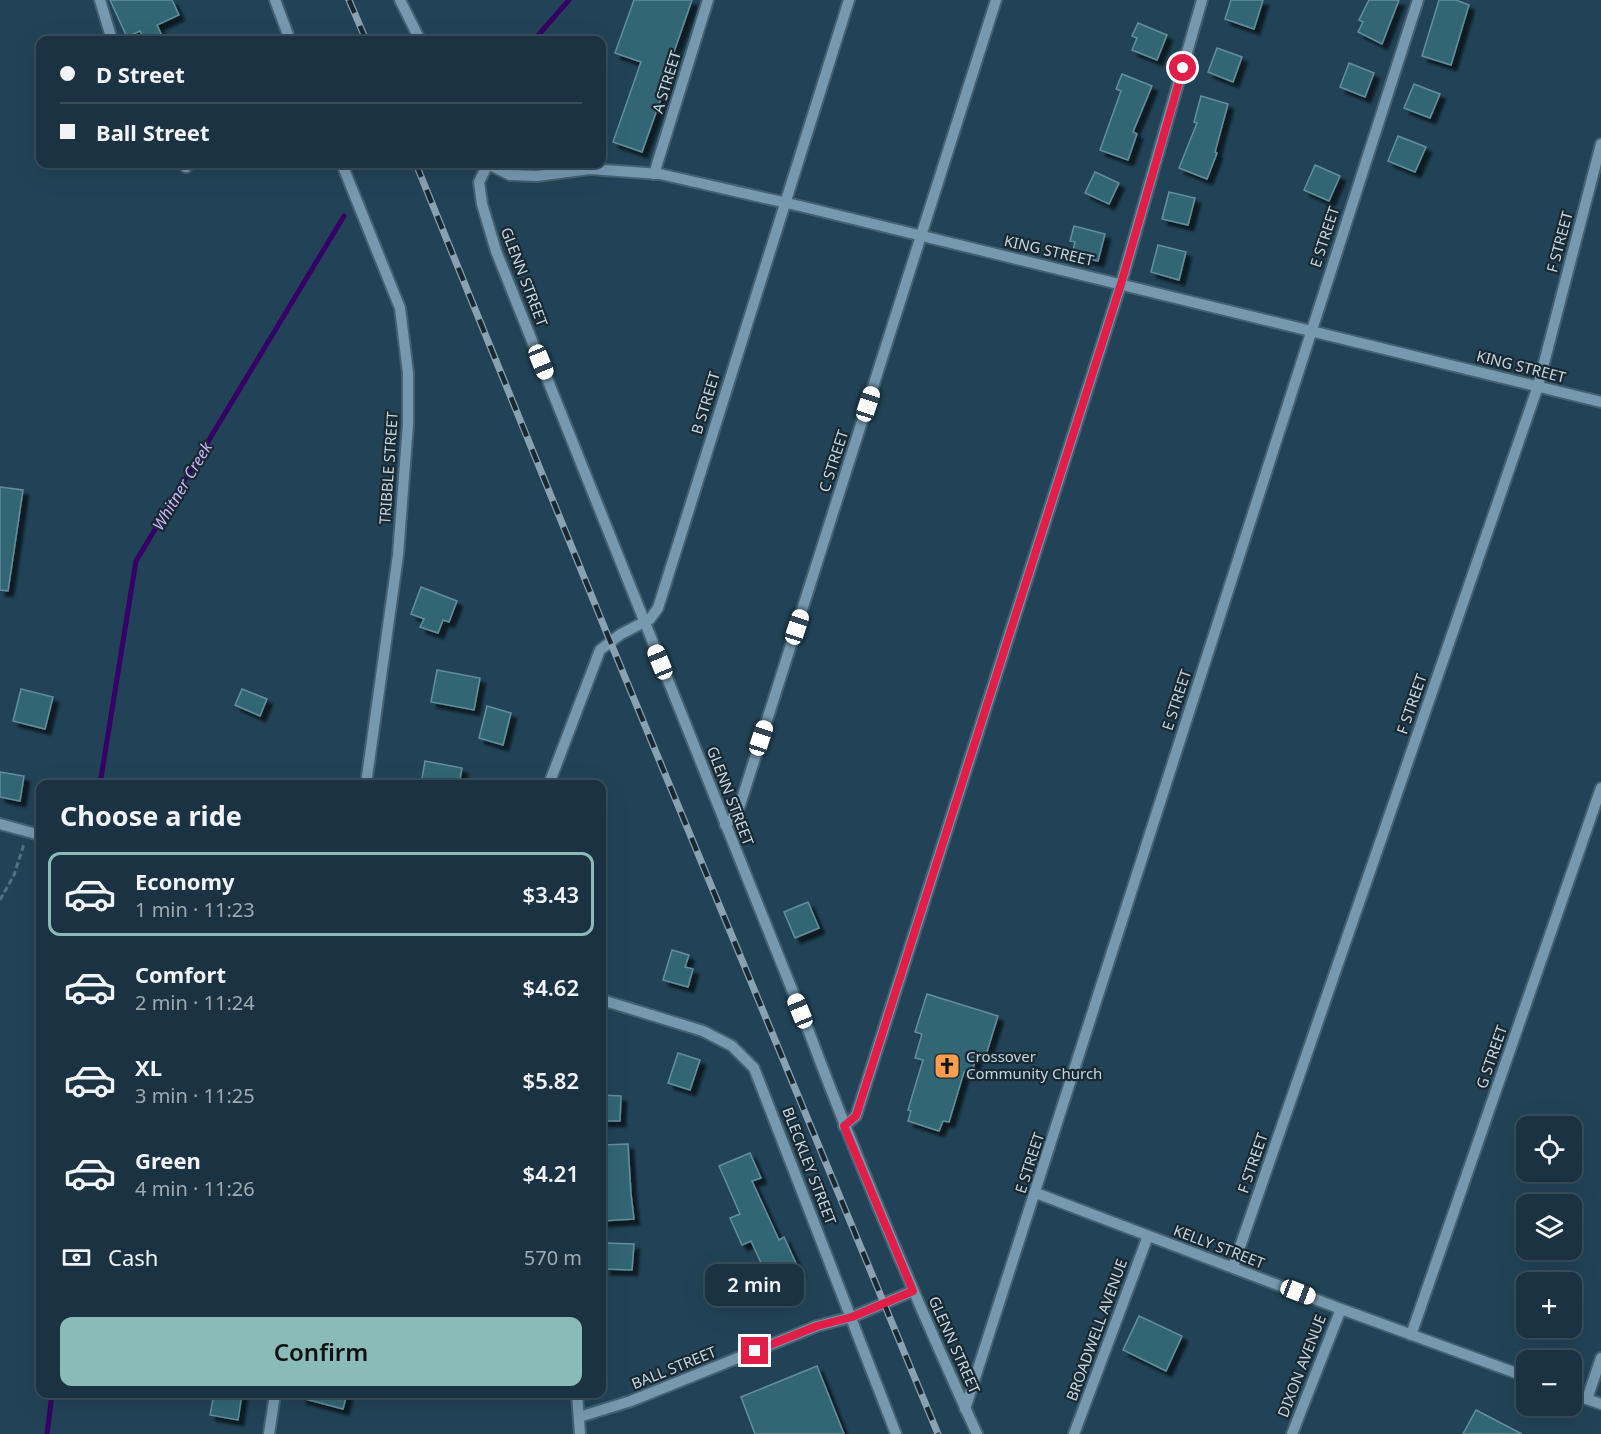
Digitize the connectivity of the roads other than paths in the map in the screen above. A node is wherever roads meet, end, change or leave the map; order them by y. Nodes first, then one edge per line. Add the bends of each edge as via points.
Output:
1 (100, 0) edge
2 (275, 0) edge
3 (400, 0) edge
4 (708, 0) edge
5 (849, 0) edge
6 (996, 0) edge
7 (1202, 0) edge
8 (1418, 0) edge
9 (111, 36) edge
10 (288, 36) edge
11 (418, 36) edge
12 (1601, 144) edge
13 (344, 168) edge
14 (485, 168) edge
15 (495, 168) edge
16 (654, 174) junction
17 (785, 202) junction
18 (922, 236) junction
19 (1121, 284) junction
20 (1311, 331) junction
21 (1538, 386) junction
22 (1601, 402) edge
23 (644, 623) junction
24 (367, 780) edge
25 (551, 780) edge
26 (1601, 788) edge
27 (0, 824) edge
28 (725, 825) junction
29 (36, 834) edge
30 (606, 1001) edge
31 (844, 1126) junction
32 (1036, 1193) junction
33 (1148, 1236) junction
34 (1233, 1267) junction
35 (913, 1291) junction
36 (1341, 1309) junction
37 (852, 1317) junction
38 (1411, 1335) junction
39 (1601, 1358) edge
40 (1516, 1373) edge
41 (1582, 1397) edge
42 (274, 1398) edge
43 (577, 1398) edge
44 (1587, 1399) junction
45 (1601, 1404) edge
46 (966, 1409) junction
47 (579, 1417) junction
48 (269, 1434) edge
49 (580, 1434) edge
50 (896, 1434) edge
51 (976, 1434) edge
52 (1074, 1434) edge
53 (1292, 1434) edge

1 - 9 street
2 - 10 street
3 - 11 street
4 - 16 street, A STREET
5 - 17 street, B STREET
6 - 18 street, C STREET
7 - 19 street
8 - 20 street, E STREET
12 - 21 street, F STREET
13 - 24 street, TRIBBLE STREET via 400,308 408,373 398,555
14 - 23 street, GLENN STREET via 479,182 496,251
15 - 16 street, KING STREET via 510,175 537,176 590,169
16 - 17 street, KING STREET
17 - 18 street, KING STREET
17 - 23 street, B STREET via 658,608
18 - 19 street, KING STREET
18 - 28 street, C STREET via 740,805
19 - 20 street, KING STREET
19 - 31 street via 856,1116
20 - 21 street, KING STREET
20 - 32 street, E STREET
21 - 22 street, KING STREET
21 - 34 street, F STREET
23 - 25 street, B STREET via 621,633 600,650
23 - 28 street, GLENN STREET
26 - 38 street, G STREET
27 - 29 street
28 - 31 street, GLENN STREET
30 - 37 street, BLECKLEY STREET via 703,1031 732,1046 754,1068
31 - 35 street, GLENN STREET
32 - 33 street, KELLY STREET
32 - 46 street, E STREET
33 - 34 street, KELLY STREET
33 - 52 street, BROADWELL AVENUE
34 - 36 street, KELLY STREET
35 - 37 street, BALL STREET
35 - 46 street, GLENN STREET
36 - 38 street, KELLY STREET
36 - 53 street, DIXON AVENUE
37 - 47 street, BALL STREET via 817,1326 631,1401
37 - 50 street, BLECKLEY STREET
38 - 40 street, KELLY STREET
39 - 44 street
41 - 44 street
42 - 48 street
43 - 47 street
44 - 45 street
46 - 51 street, GLENN STREET
47 - 49 street

